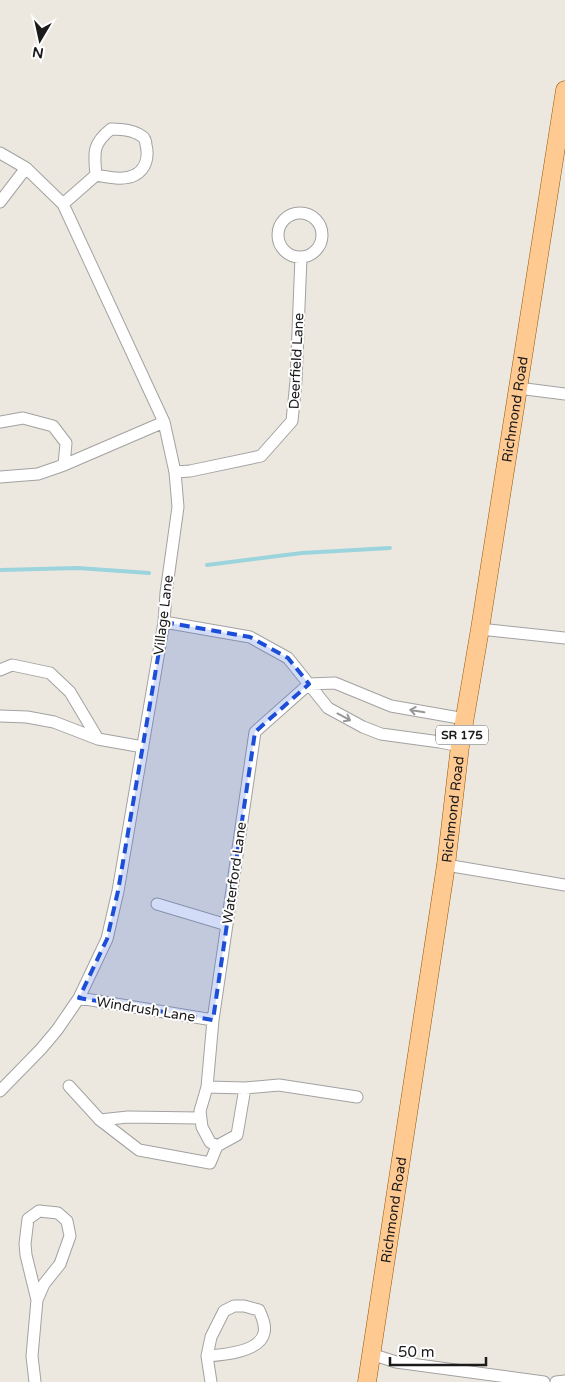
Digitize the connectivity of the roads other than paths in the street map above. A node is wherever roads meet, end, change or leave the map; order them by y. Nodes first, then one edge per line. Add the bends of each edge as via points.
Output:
1 (565, 90) edge
2 (0, 153) edge
3 (26, 168) junction
4 (96, 175) junction
5 (0, 202) edge
6 (63, 204) junction
7 (300, 257) dead end
8 (518, 388) junction
9 (565, 394) edge
10 (0, 422) edge
11 (164, 422) junction
12 (64, 464) junction
13 (175, 472) junction
14 (0, 477) edge
15 (164, 622) junction
16 (480, 629) junction
17 (565, 638) edge
18 (0, 670) edge
19 (310, 684) junction
20 (0, 716) edge
21 (465, 719) junction
22 (98, 740) junction
23 (460, 746) junction
24 (143, 747) junction
25 (446, 865) junction
26 (565, 885) edge
27 (156, 904) dead end
28 (227, 925) junction
29 (79, 998) junction
30 (213, 1020) junction
31 (68, 1086) dead end
32 (207, 1087) junction
33 (245, 1088) junction
34 (0, 1091) edge
35 (357, 1097) dead end
36 (200, 1118) junction
37 (100, 1120) junction
38 (217, 1146) junction
39 (37, 1300) junction
40 (371, 1354) junction
41 (207, 1356) junction
42 (565, 1381) edge
43 (35, 1382) edge
44 (211, 1382) edge
45 (367, 1382) edge
46 (544, 1382) edge
47 (556, 1382) edge

1 - 8 main road, Richmond Road / SR 175
2 - 3 street, Village Lane
3 - 5 street
3 - 6 street, Village Lane
4 - 4 street via 118,179 134,176 144,168 148,157 145,140 126,129 111,130 102,137 94,152
4 - 6 street
6 - 11 street, Village Lane
7 - 13 street, Deerfield Lane via 292,421 261,456
8 - 9 street
8 - 16 main road, Richmond Road / SR 175
10 - 12 street via 23,418 53,426 66,443
11 - 12 street
11 - 13 street, Village Lane
12 - 14 street via 38,474
13 - 15 street, Village Lane via 178,507
15 - 19 street via 250,637 288,658
15 - 24 street, Village Lane
16 - 17 street
16 - 21 main road, Richmond Road / SR 175
18 - 22 street via 12,665 50,673 70,692
21 -> 19 street via 391,706 336,683
19 -> 23 street via 328,708 364,727 381,734
19 - 28 street, Waterford Lane via 255,732
20 - 22 street via 54,722
21 - 23 main road, Richmond Road / SR 175
22 - 24 street
23 - 25 main road, Richmond Road / SR 175
24 - 29 street, Village Lane via 107,938
25 - 26 street
25 - 40 main road, Richmond Road / SR 175
27 - 28 street
28 - 30 street, Waterford Lane
29 - 30 street, Windrush Lane
29 - 34 street, Village Lane via 42,1049
30 - 32 street, Waterford Lane
31 - 37 street
32 - 33 street
32 - 36 street
33 - 35 street via 278,1085
33 - 38 street via 237,1135
36 - 37 street
36 - 38 street via 210,1142
37 - 38 street via 139,1150 210,1163
39 - 39 street via 26,1255 28,1219 39,1211 58,1213 67,1221 70,1236 60,1264 44,1284
39 - 43 street via 32,1356
40 - 45 main road, Richmond Road / SR 175
40 - 46 street via 396,1362
41 - 41 street via 224,1311 234,1306 259,1310 264,1327 260,1340 250,1348
41 - 44 street
42 - 47 street

